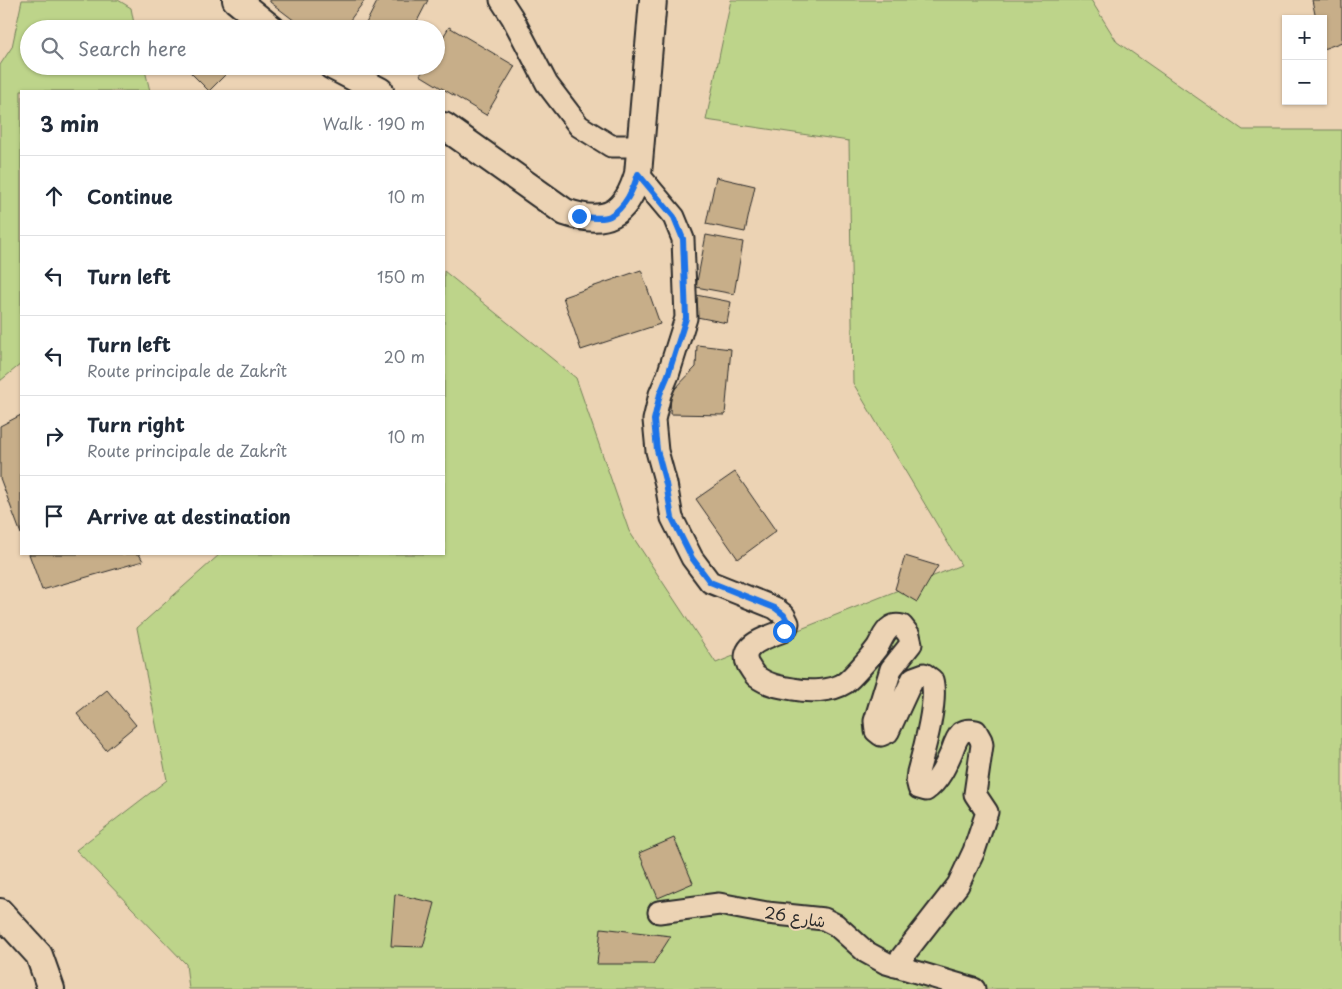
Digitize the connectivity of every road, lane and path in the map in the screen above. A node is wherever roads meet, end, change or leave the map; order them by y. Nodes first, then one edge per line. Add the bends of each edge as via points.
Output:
1 (236, 0) edge
2 (501, 0) edge
3 (653, 0) edge
4 (261, 20) edge
5 (349, 75) edge
6 (378, 90) edge
7 (445, 127) edge
8 (642, 146) junction
9 (638, 174) junction
10 (0, 912) edge
11 (659, 912) dead end
12 (896, 966) junction
13 (51, 989) edge
14 (974, 989) edge

1 - 4 street
2 - 8 street via 547,84 579,126 610,146
3 - 8 street
5 - 6 street
7 - 9 street via 557,207 579,216 610,216 630,194
8 - 9 street
9 - 12 street via 674,217 683,239 686,318 654,420 672,518 692,558 710,582 775,608 788,623 784,631 748,648 746,660 754,675 769,684 805,692 829,688 845,682 891,628 902,626 911,644 891,669 875,721 876,731 881,735 888,732 913,678 924,674 932,680 933,697 918,772 920,788 926,790 936,780 963,732 976,732 981,740 975,794 987,812 974,851 958,885
10 - 13 street via 39,955
11 - 12 street, شارع 26 via 720,904 824,919 840,928 866,952
12 - 14 street, شارع 26

